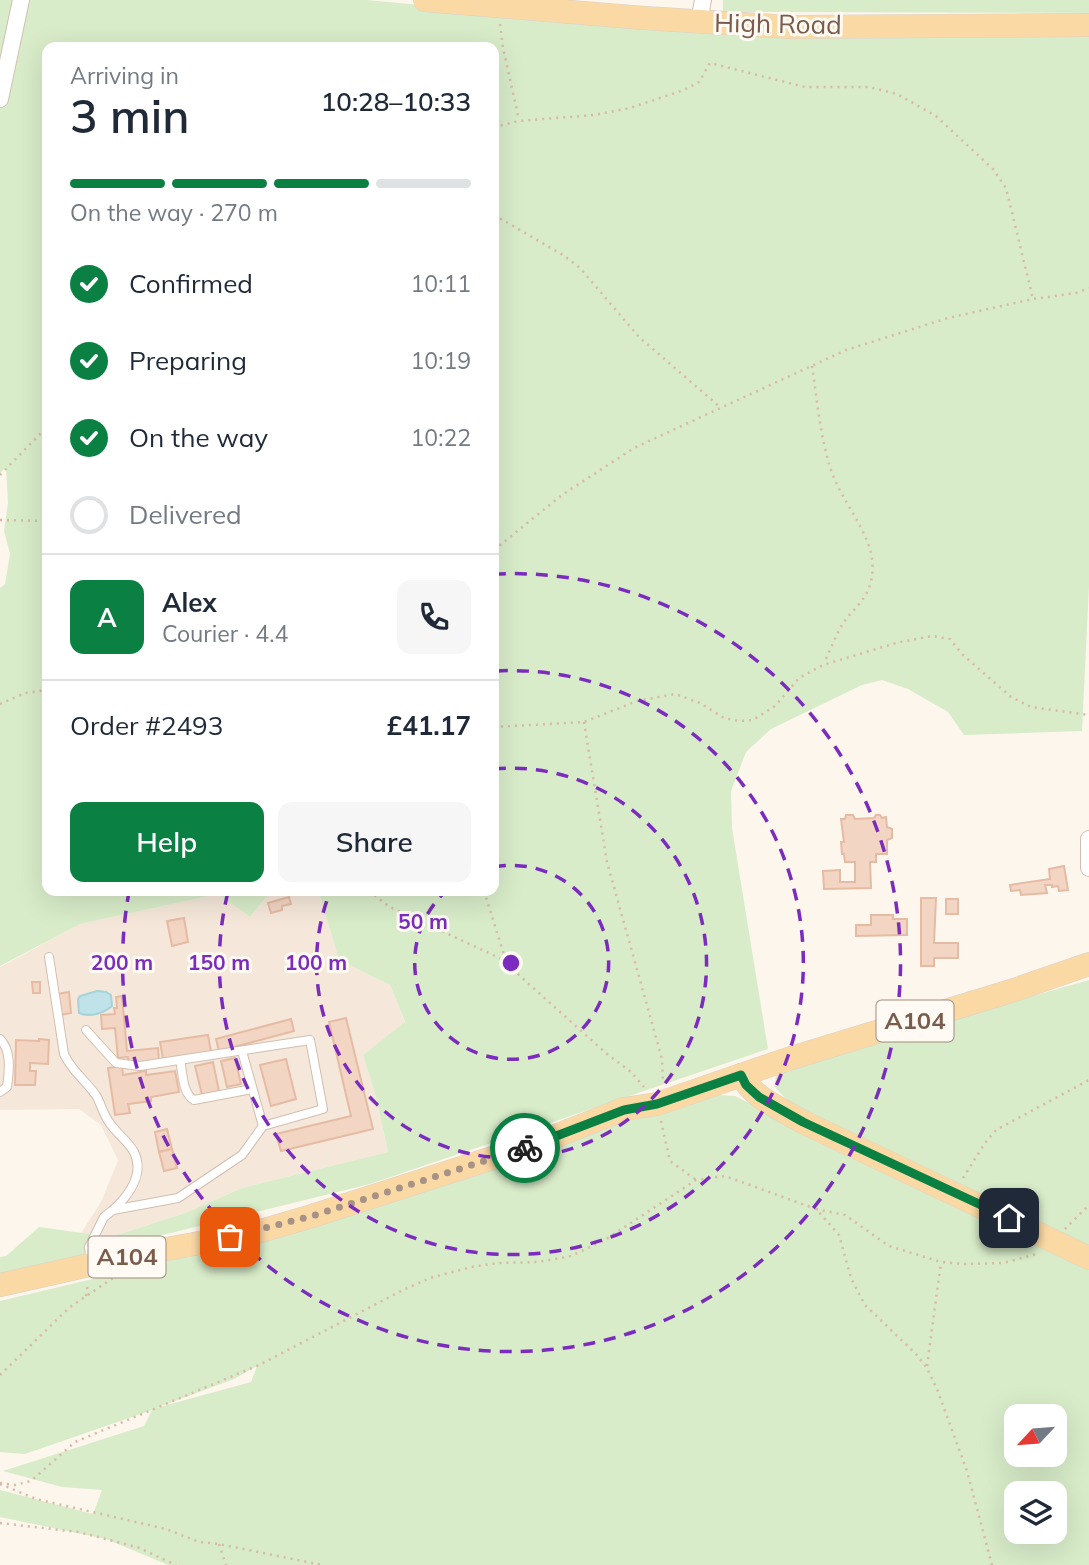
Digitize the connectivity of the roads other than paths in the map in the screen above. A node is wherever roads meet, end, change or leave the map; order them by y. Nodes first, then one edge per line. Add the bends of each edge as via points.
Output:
1 (21, 0) edge
2 (425, 0) edge
3 (701, 11) edge
4 (1089, 25) edge
5 (0, 100) edge
6 (1089, 839) edge
7 (1089, 868) edge
8 (49, 957) dead end
9 (1089, 964) edge
10 (86, 1030) dead end
11 (0, 1040) edge
12 (242, 1051) junction
13 (180, 1060) junction
14 (741, 1075) junction
15 (252, 1089) junction
16 (0, 1092) edge
17 (263, 1126) junction
18 (113, 1210) junction
19 (1089, 1258) edge
20 (92, 1265) junction
21 (0, 1285) edge

1 - 5 street
2 - 3 main road, High Road
3 - 4 main road, High Road via 790,27
6 - 7 street
8 - 18 lane via 64,1054 134,1151 138,1165 127,1197
9 - 14 main road, A104
10 - 13 lane via 116,1063 140,1066
11 - 16 lane via 10,1068 7,1087
12 - 13 lane
12 - 15 lane
12 - 17 lane via 310,1040 323,1109
13 - 15 lane via 186,1091 194,1100
14 - 19 main road via 759,1097 803,1122
14 - 20 main road, A104 via 657,1104 624,1110 451,1173 266,1229
15 - 17 lane
17 - 18 lane via 242,1155 178,1198
18 - 20 lane via 104,1217 89,1247
20 - 21 main road, A104

